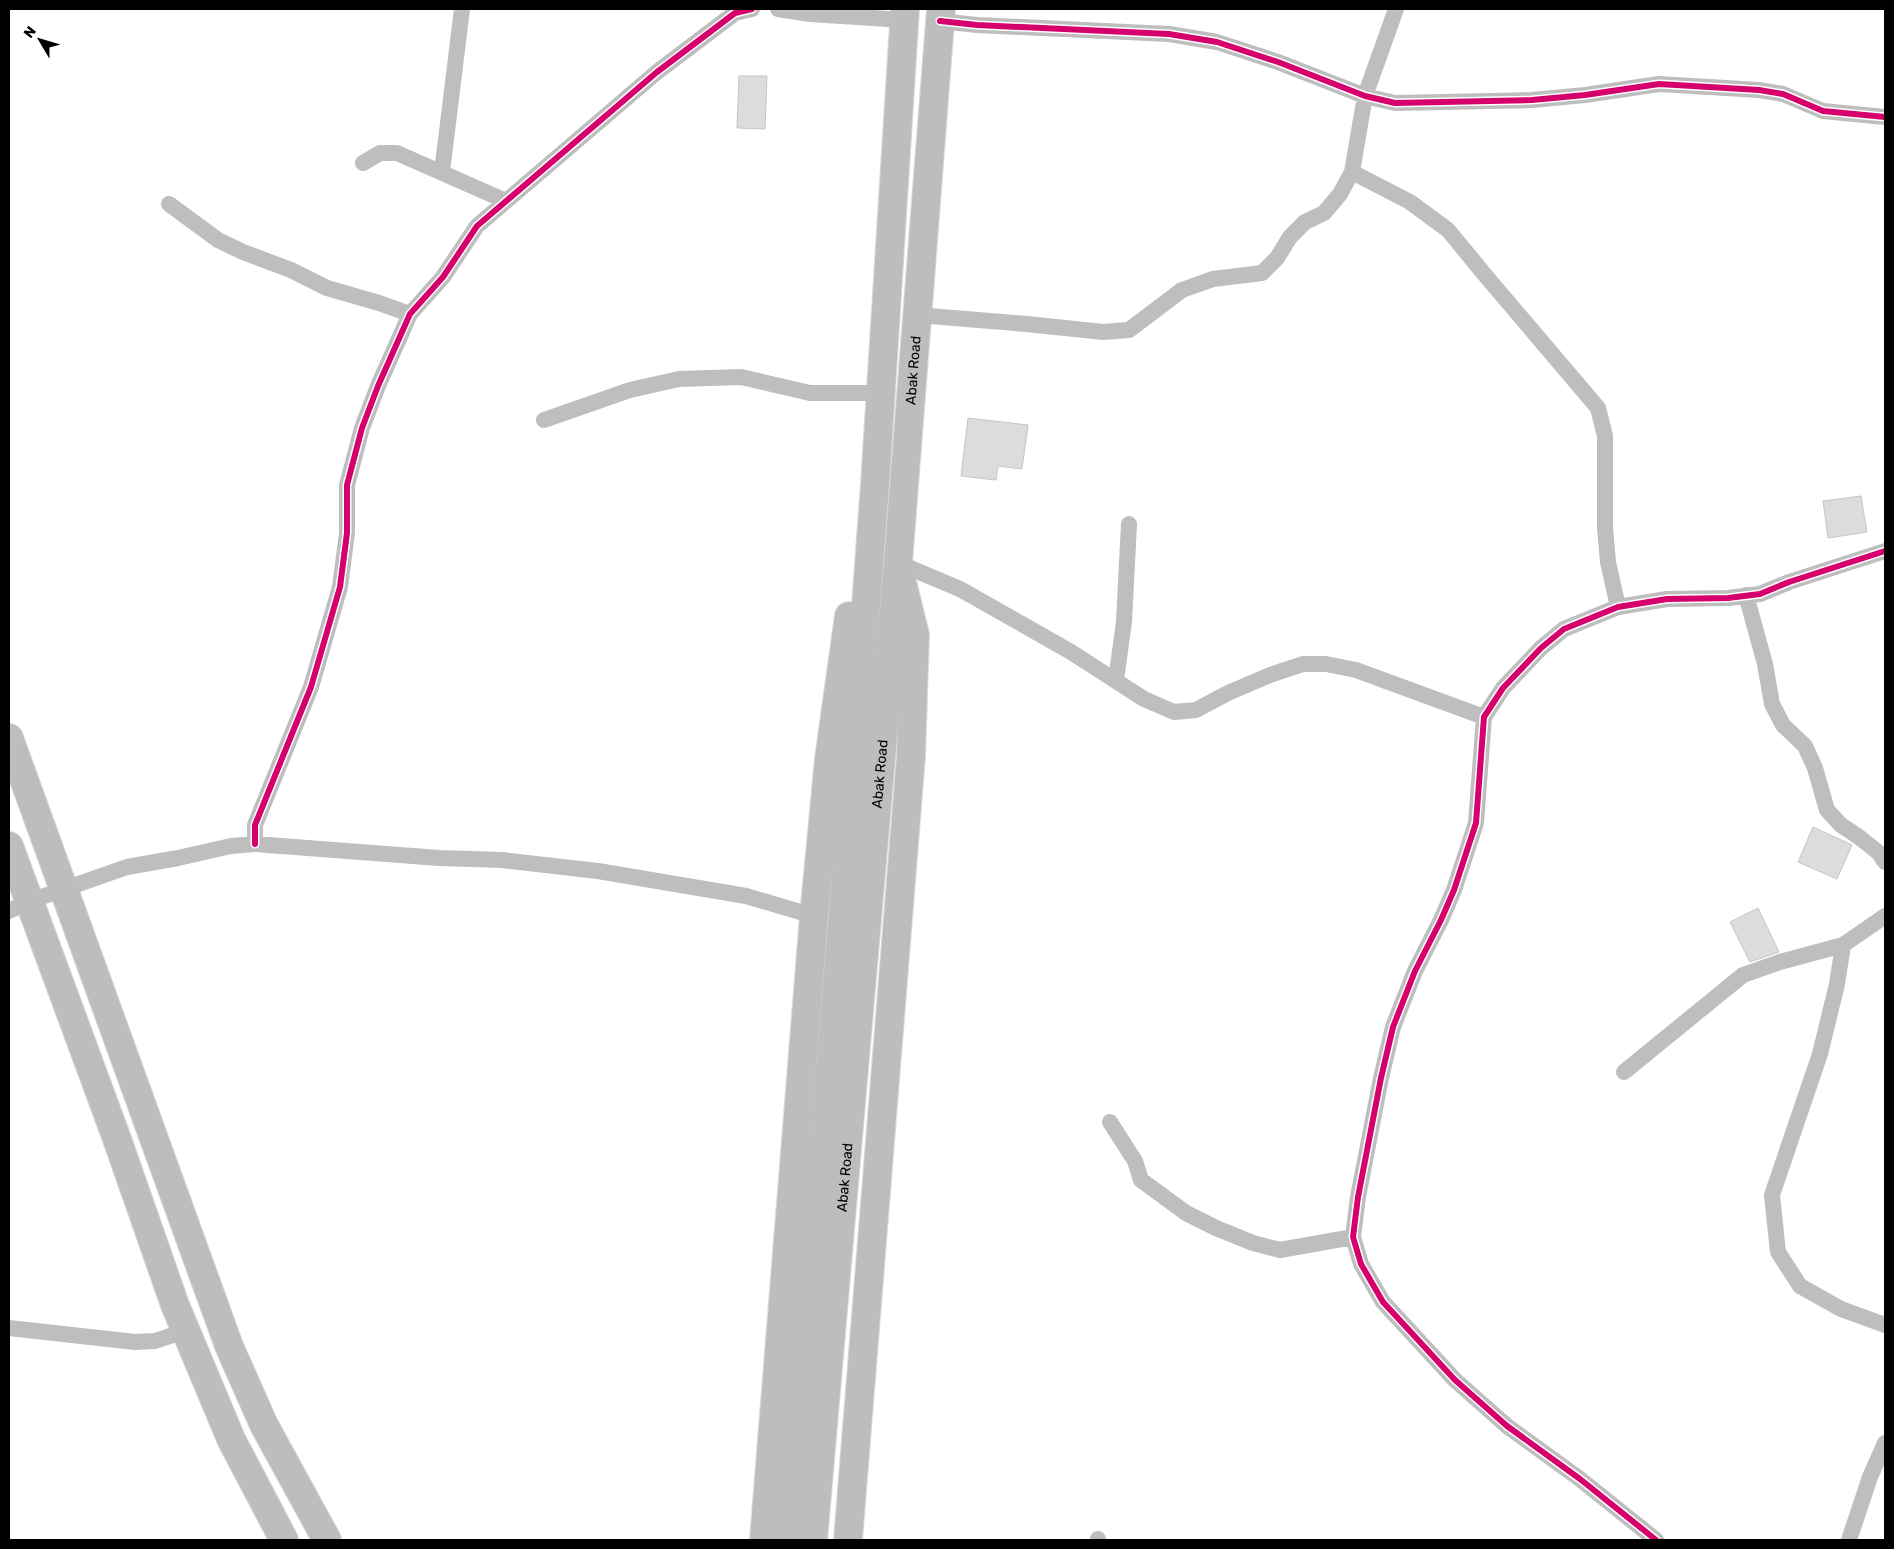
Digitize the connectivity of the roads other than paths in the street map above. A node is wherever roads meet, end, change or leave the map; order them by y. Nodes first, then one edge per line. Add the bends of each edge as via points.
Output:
1 (462, 9) edge
2 (752, 9) edge
3 (778, 9) edge
4 (1396, 9) edge
5 (904, 15) edge
6 (941, 15) edge
7 (1365, 96) junction
8 (1885, 117) edge
9 (363, 163) dead end
10 (442, 172) junction
11 (1352, 172) junction
12 (506, 201) junction
13 (169, 204) dead end
14 (410, 314) junction
15 (917, 315) junction
16 (881, 393) junction
17 (544, 420) dead end
18 (875, 484) junction
19 (1128, 524) dead end
20 (1885, 551) edge
21 (898, 563) junction
22 (1746, 595) junction
23 (1618, 607) junction
24 (1116, 680) junction
25 (1484, 717) junction
26 (9, 738) edge
27 (255, 844) junction
28 (9, 846) edge
29 (1885, 862) edge
30 (62, 889) junction
31 (19, 906) edge
32 (814, 916) junction
33 (1885, 916) edge
34 (1843, 945) junction
35 (1624, 1072) dead end
36 (1110, 1122) dead end
37 (1353, 1237) junction
38 (1885, 1325) edge
39 (9, 1328) edge
40 (185, 1331) junction
41 (1885, 1442) edge
42 (284, 1540) edge
43 (327, 1540) edge
44 (764, 1540) edge
45 (790, 1540) edge
46 (813, 1540) edge
47 (848, 1540) edge
48 (1656, 1540) edge
49 (1849, 1540) edge

1 - 10 street
2 - 12 street via 736,13 657,72
3 - 5 street via 810,14
4 - 7 street
5 - 16 highway, Abak Road
6 - 7 street via 976,25 1169,34 1217,42
6 - 15 highway, Abak Road
7 - 8 street via 1395,103 1532,100 1660,84 1758,90 1783,94 1823,112
7 - 11 street
9 - 10 street via 380,153 398,153
10 - 12 street
11 - 15 street via 1340,194 1324,212 1305,222 1262,273 1213,279 1182,290 1129,330 1104,332
11 - 23 street via 1410,202 1448,230 1598,408 1605,436 1608,562
12 - 14 street via 477,226 443,277
13 - 14 street via 218,240 243,252 327,288
14 - 27 street via 362,428 347,485 347,533 340,586 311,687 256,825
15 - 21 highway, Abak Road
16 - 17 street via 810,394 741,377 679,379 630,390
16 - 18 highway, Abak Road
18 - 32 highway via 846,631 829,759
18 - 45 highway, Abak Road
19 - 24 street via 1124,622
20 - 22 street via 1760,594
21 - 24 street via 960,589
21 - 46 highway, Abak Road
21 - 47 highway via 915,636 912,756
22 - 23 street via 1667,599
22 - 29 street via 1772,704 1783,725 1805,746 1827,810
23 - 25 street via 1564,629 1503,688
24 - 25 street via 1144,699 1174,712 1196,710 1228,693 1303,664 1326,664 1356,670
25 - 37 street via 1476,823 1454,890 1415,971 1393,1027 1358,1197
26 - 30 highway
27 - 30 street via 127,867
27 - 32 street via 502,860 598,871 746,896
28 - 31 highway
30 - 31 street
30 - 43 highway via 229,1346 264,1425
31 - 40 highway via 117,1139
32 - 44 highway
33 - 34 street
34 - 35 street via 1743,976
34 - 38 street via 1820,1054 1772,1196 1778,1252 1800,1286 1841,1309
36 - 37 street via 1134,1161 1141,1180 1186,1213 1216,1228 1280,1250
37 - 48 street via 1361,1264 1383,1302 1456,1380 1507,1426
39 - 40 street via 135,1342 155,1341
40 - 42 highway via 231,1439
41 - 49 street

